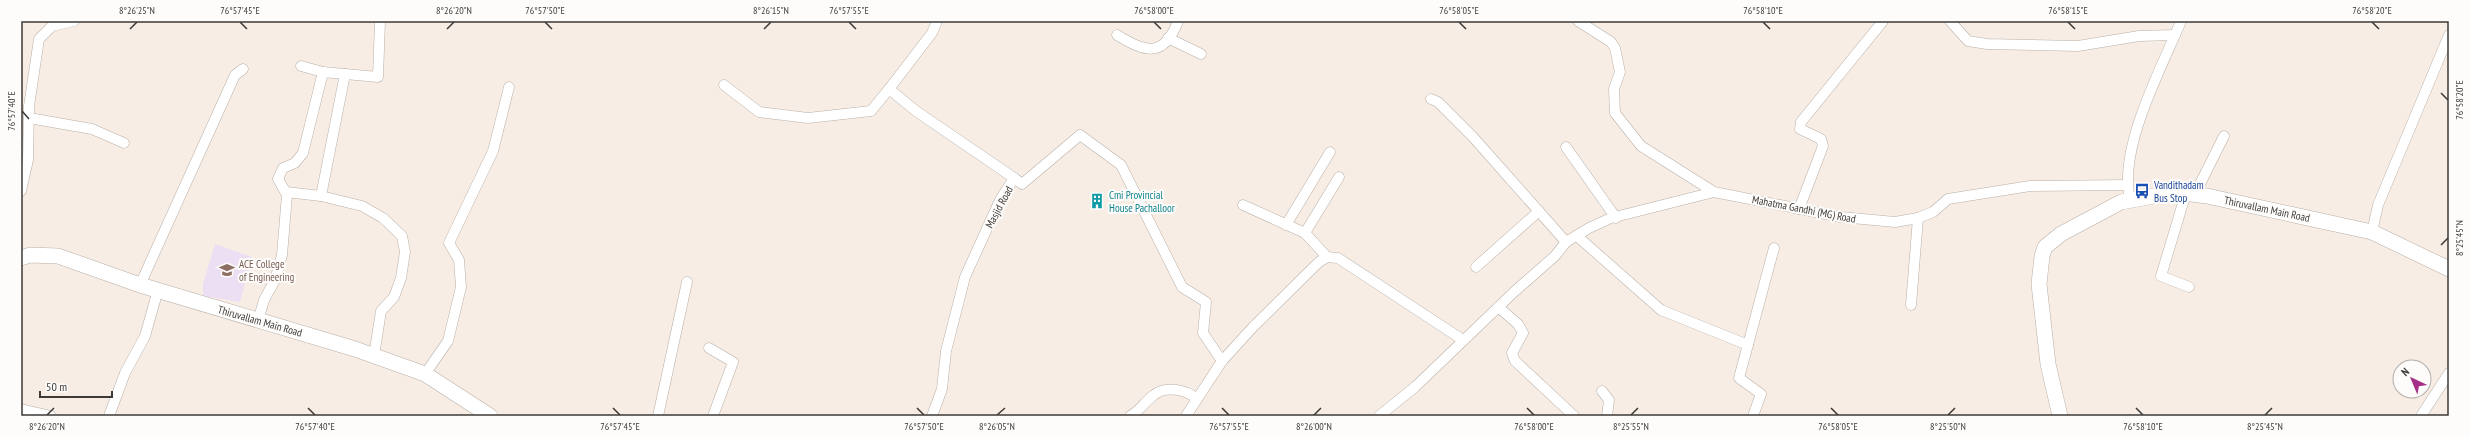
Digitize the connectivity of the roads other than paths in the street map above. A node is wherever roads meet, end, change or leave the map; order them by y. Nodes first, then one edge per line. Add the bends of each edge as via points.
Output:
1 (74, 21) edge
2 (380, 21) edge
3 (937, 21) edge
4 (1178, 21) edge
5 (1578, 21) edge
6 (1883, 21) edge
7 (1950, 21) edge
8 (2181, 21) edge
9 (1117, 35) dead end
10 (2175, 35) junction
11 (2449, 35) edge
12 (1168, 38) junction
13 (1201, 54) dead end
14 (301, 66) dead end
15 (243, 69) dead end
16 (323, 72) junction
17 (345, 74) junction
18 (724, 85) dead end
19 (509, 87) dead end
20 (889, 89) junction
21 (1431, 99) dead end
22 (29, 118) junction
23 (2224, 136) dead end
24 (124, 143) dead end
25 (1566, 147) dead end
26 (1330, 152) dead end
27 (1339, 177) dead end
28 (1014, 178) junction
29 (21, 191) edge
30 (286, 192) junction
31 (1714, 192) junction
32 (2128, 192) junction
33 (2191, 194) junction
34 (321, 196) junction
35 (1243, 205) dead end
36 (1799, 208) junction
37 (1539, 211) junction
38 (1616, 218) junction
39 (1918, 218) junction
40 (1286, 225) junction
41 (2372, 232) junction
42 (1305, 233) junction
43 (1576, 236) junction
44 (1566, 242) junction
45 (1774, 248) dead end
46 (1327, 257) junction
47 (21, 258) edge
48 (1476, 267) dead end
49 (2449, 269) edge
50 (687, 282) dead end
51 (140, 285) junction
52 (2189, 287) dead end
53 (158, 290) junction
54 (1912, 305) dead end
55 (1498, 307) junction
56 (258, 321) junction
57 (1463, 340) junction
58 (1748, 346) junction
59 (709, 348) dead end
60 (374, 356) junction
61 (1222, 361) junction
62 (2449, 373) edge
63 (425, 374) junction
64 (1602, 391) dead end
65 (1197, 399) junction
66 (23, 412) edge
67 (51, 416) edge
68 (108, 416) edge
69 (490, 416) edge
70 (658, 416) edge
71 (713, 416) edge
72 (932, 416) edge
73 (1130, 416) edge
74 (1186, 416) edge
75 (1379, 416) edge
76 (1574, 416) edge
77 (1608, 416) edge
78 (1753, 416) edge
79 (2060, 416) edge
80 (2421, 416) edge

1 - 22 street via 52,26 38,39
2 - 17 street via 378,77
3 - 20 street via 932,33
4 - 12 street
5 - 31 street, Mahatma Gandhi (MG) Road via 1615,48 1620,72 1614,89 1615,113 1641,146
6 - 36 street via 1801,122 1800,129 1821,139 1823,146
7 - 10 street via 1968,41 1988,44 2078,46 2139,36
8 - 10 street
9 - 12 street via 1146,50 1160,45
10 - 32 street via 2135,134
11 - 41 street via 2378,205
12 - 13 street
14 - 16 street
15 - 51 street via 234,75
16 - 17 street
16 - 30 street via 303,153 295,163 283,168 278,179
17 - 34 street
18 - 20 street via 759,112 808,118 871,111
19 - 63 street via 493,151 449,242 459,260 461,287 448,341
20 - 28 street, Masjid Road via 916,111
21 - 37 street via 1438,102 1473,137
22 - 24 street via 92,129
22 - 29 street via 28,160
23 - 33 street
25 - 38 street
26 - 40 street
27 - 42 street
28 - 61 street via 1022,184 1080,135 1121,165 1182,287 1206,302 1203,334
28 - 72 street, Masjid Road via 1000,200 965,277 946,351 942,389
30 - 34 street
30 - 56 street via 280,268 264,300
31 - 36 street, Mahatma Gandhi (MG) Road
31 - 38 street
32 - 33 main road, Thiruvallam Main Road
32 - 39 street, Mahatma Gandhi (MG) Road via 2030,186 1948,199 1933,212
32 - 79 main road, Thiruvallam Main Road via 2045,247 2039,284 2048,364
33 - 41 main road, Thiruvallam Main Road
33 - 52 street via 2162,276
34 - 60 street via 369,208 393,226 405,241 401,278 394,297 381,311
35 - 40 street
36 - 39 street, Mahatma Gandhi (MG) Road via 1864,220 1895,222
37 - 44 street
37 - 48 street
38 - 43 street via 1599,223
39 - 54 street
40 - 42 street
41 - 49 main road, Thiruvallam Main Road
42 - 46 street
43 - 44 street
43 - 58 street via 1661,310
44 - 55 street via 1555,256
45 - 58 street
46 - 57 street via 1338,258
46 - 61 street via 1253,327
47 - 51 main road, Thiruvallam Main Road via 30,255 58,256
50 - 70 street
51 - 53 main road, Thiruvallam Main Road
53 - 56 main road, Thiruvallam Main Road
53 - 68 street via 145,336 125,374
55 - 57 street
55 - 76 street via 1518,324 1523,333 1512,353 1515,361
56 - 60 main road, Thiruvallam Main Road
57 - 75 street via 1415,387
58 - 78 street via 1739,378 1761,394
59 - 71 street via 733,362
60 - 63 main road, Thiruvallam Main Road
61 - 65 street
62 - 80 street
63 - 69 main road, Thiruvallam Main Road
64 - 77 street via 1609,400
65 - 73 street via 1189,392 1170,390 1154,394
65 - 74 street
66 - 67 street

